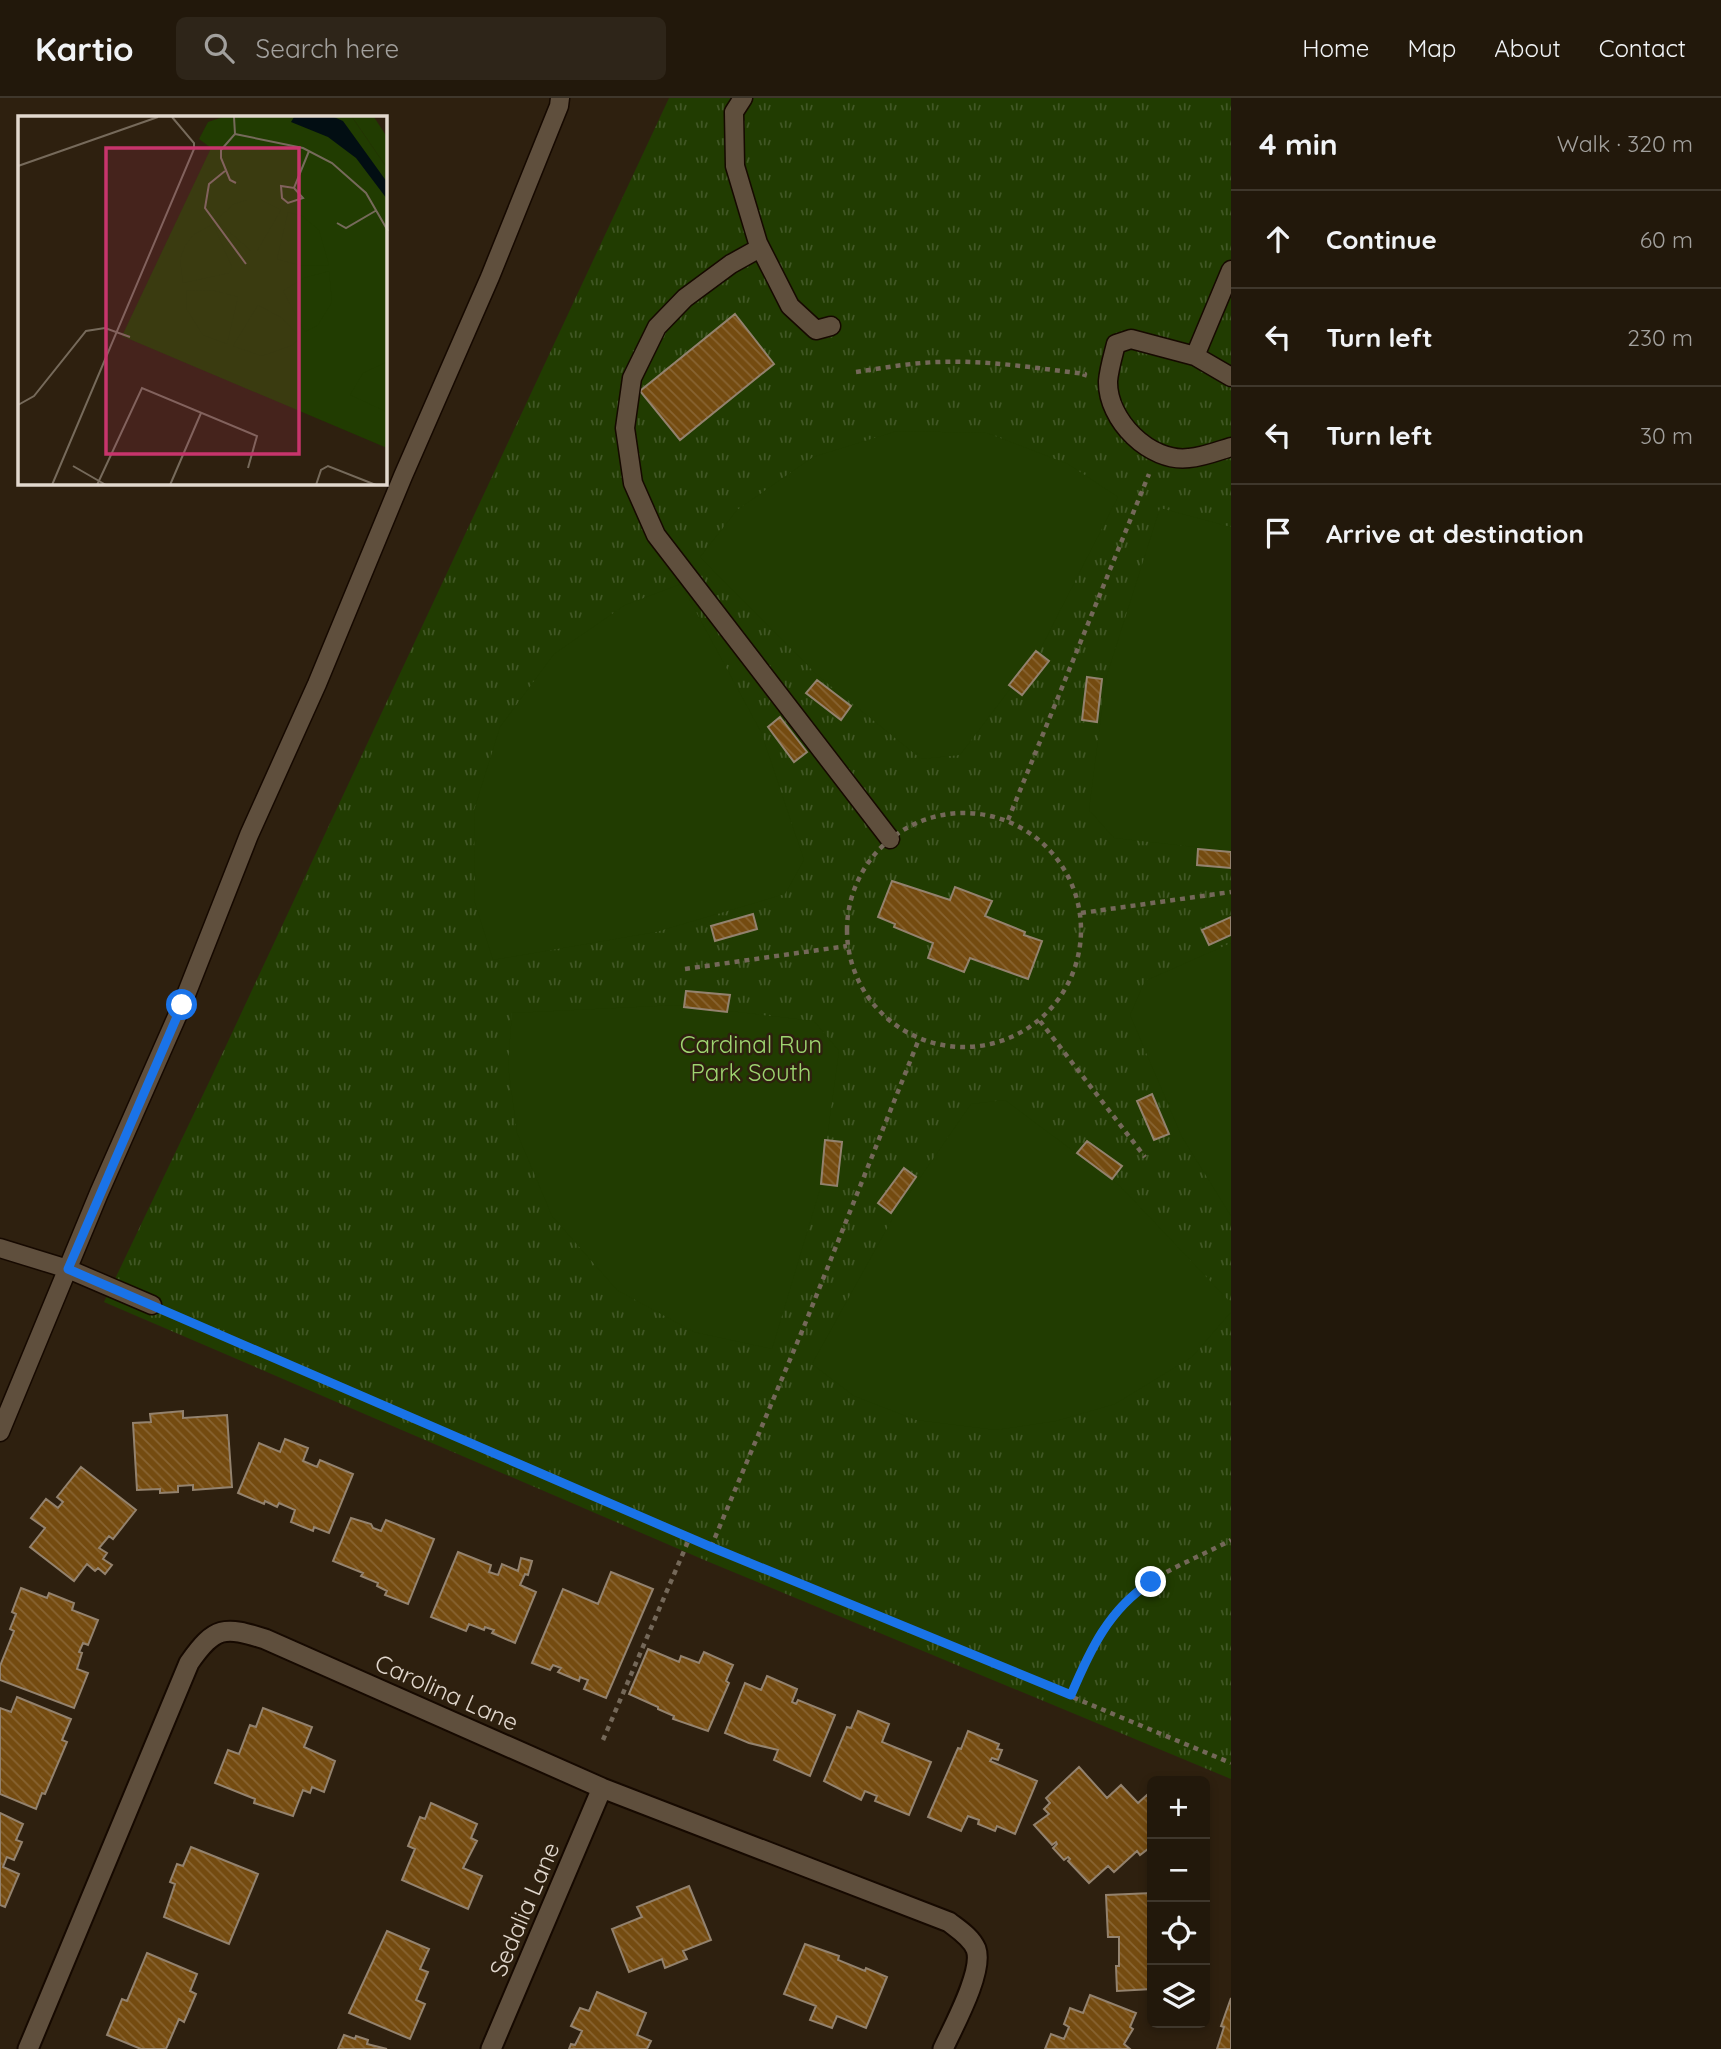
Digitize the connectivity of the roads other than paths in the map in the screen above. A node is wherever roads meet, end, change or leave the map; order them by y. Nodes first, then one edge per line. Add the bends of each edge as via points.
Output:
1 (560, 98) edge
2 (743, 98) edge
3 (760, 247) junction
4 (1231, 270) edge
5 (831, 326) dead end
6 (1195, 356) junction
7 (1231, 377) edge
8 (1231, 447) edge
9 (890, 839) road end
10 (0, 1248) edge
11 (68, 1269) junction
12 (152, 1305) road end
13 (0, 1432) edge
14 (602, 1787) junction
15 (27, 2049) edge
16 (491, 2049) edge
17 (943, 2049) edge

1 - 11 lane via 490,277
2 - 3 lane via 734,112 735,166
3 - 5 lane via 790,306 816,330
3 - 9 lane via 685,298 657,327 632,378 625,428 633,483 656,535
4 - 6 lane
6 - 7 lane
6 - 8 lane via 1131,339 1116,344 1108,383 1120,422 1157,453 1188,459
10 - 11 lane
11 - 12 lane
11 - 13 lane
14 - 15 street, Carolina Lane via 265,1639 241,1631 214,1635 189,1663
14 - 16 street, Sedalia Lane
14 - 17 street, Carolina Lane via 949,1922 965,1934 976,1950 976,1966

